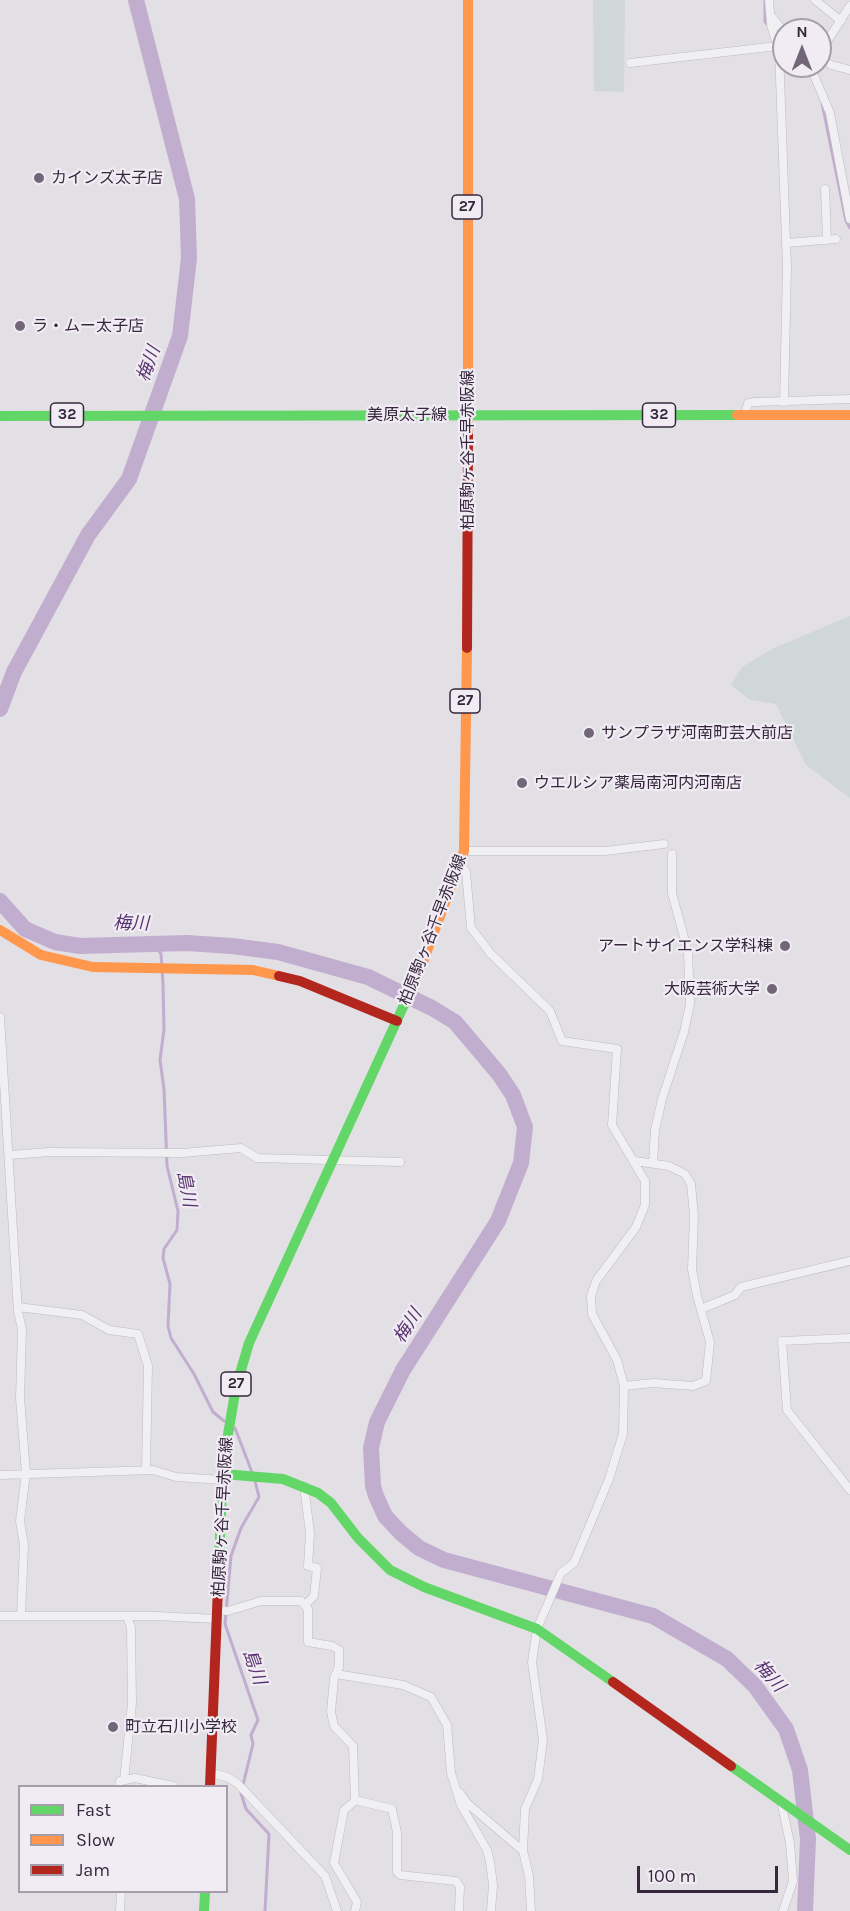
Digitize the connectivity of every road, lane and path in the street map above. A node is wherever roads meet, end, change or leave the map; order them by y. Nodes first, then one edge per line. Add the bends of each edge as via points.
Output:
1 (468, 0) edge
2 (769, 0) edge
3 (815, 0) edge
4 (850, 6) edge
5 (772, 17) joint
6 (844, 19) edge
7 (772, 28) edge
8 (832, 36) edge
9 (772, 47) edge
10 (630, 63) dead end
11 (832, 65) edge
12 (850, 70) edge
13 (779, 78) edge
14 (815, 78) edge
15 (825, 189) dead end
16 (850, 219) edge
17 (836, 239) dead end
18 (827, 240) junction
19 (786, 243) junction
20 (850, 399) edge
21 (784, 402) junction
22 (468, 415) junction
23 (745, 415) junction
24 (850, 415) edge
25 (0, 416) edge
26 (664, 844) dead end
27 (672, 854) dead end
28 (462, 856) junction
29 (0, 930) edge
30 (0, 1017) edge
31 (399, 1018) junction
32 (9, 1155) junction
33 (635, 1161) junction
34 (333, 1162) junction
35 (400, 1162) dead end
36 (653, 1163) junction
37 (850, 1261) edge
38 (18, 1307) junction
39 (701, 1309) junction
40 (850, 1338) edge
41 (624, 1386) junction
42 (146, 1470) junction
43 (0, 1475) edge
44 (25, 1476) junction
45 (223, 1477) junction
46 (304, 1486) junction
47 (850, 1490) edge
48 (304, 1605) junction
49 (218, 1615) junction
50 (0, 1616) edge
51 (21, 1616) junction
52 (127, 1617) junction
53 (537, 1629) junction
54 (336, 1674) junction
55 (211, 1773) junction
56 (122, 1783) edge
57 (169, 1785) edge
58 (210, 1785) edge
59 (456, 1787) junction
60 (780, 1799) junction
61 (355, 1800) junction
62 (850, 1850) edge
63 (523, 1851) junction
64 (121, 1893) edge
65 (205, 1893) edge
66 (120, 1911) edge
67 (204, 1911) edge
68 (337, 1911) edge
69 (355, 1911) edge
70 (459, 1911) edge
71 (491, 1911) edge
72 (531, 1911) edge
73 (783, 1911) edge

1 - 22 main road, 柏原駒ヶ谷千早赤阪線 / 27
2 - 5 street
3 - 6 street
4 - 6 street
5 - 7 street
6 - 8 street
9 - 10 street
11 - 12 street
13 - 19 street
14 - 16 street via 830,113
15 - 18 street
17 - 18 street
18 - 19 street
19 - 21 street
20 - 21 street
21 - 23 street via 748,403
22 - 23 main road, 美原太子線 / 32
22 - 25 main road, 美原太子線 / 32
22 - 28 main road, 柏原駒ヶ谷千早赤阪線 / 27
23 - 24 main road, 美原太子線 / 32
26 - 28 street via 605,851
27 - 36 street via 672,893 688,952 690,1004 662,1099
28 - 31 main road, 柏原駒ヶ谷千早赤阪線 / 27
28 - 33 street via 471,928 491,954 550,1011 562,1041 617,1049 612,1125
29 - 31 main road via 41,956 93,967 253,970 300,981
30 - 32 street
31 - 34 main road, 柏原駒ヶ谷千早赤阪線 / 27
32 - 34 street via 182,1154 241,1148 258,1158
32 - 38 street
33 - 36 street
33 - 41 street via 645,1181 645,1205 636,1227 596,1281 591,1296 592,1314 617,1360
34 - 35 street
34 - 45 main road, 柏原駒ヶ谷千早赤阪線 / 27 via 249,1343 232,1406
36 - 39 street via 685,1174 691,1184 692,1269
37 - 39 street via 741,1287 735,1295
38 - 42 street via 82,1315 109,1330 138,1334 148,1366
38 - 44 street via 22,1329 20,1398
39 - 41 street via 710,1342 706,1381 693,1386
40 - 47 street via 782,1341 787,1410
41 - 53 street via 622,1434 609,1479 574,1563 559,1577
42 - 44 street
42 - 45 street via 176,1476
43 - 44 street
44 - 51 street via 20,1521 24,1545
45 - 46 main road via 283,1479
45 - 49 main road, 柏原駒ヶ谷千早赤阪線 / 27
46 - 48 street via 310,1533 308,1566 316,1568 314,1596
46 - 53 main road via 331,1503 358,1538 390,1569 424,1587
48 - 49 street via 291,1599 261,1601
48 - 54 street via 308,1609 308,1642 339,1650
49 - 52 street
49 - 55 main road, 柏原駒ヶ谷千早赤阪線 / 27
50 - 51 street
51 - 52 street
52 - 56 street via 131,1627 132,1703
53 - 60 main road
53 - 63 street via 531,1662 543,1740 538,1779 525,1809
54 - 59 street via 403,1685 431,1697 447,1725
54 - 61 street via 331,1712 334,1726 353,1746
55 - 58 main road, 柏原駒ヶ谷千早赤阪線 / 27
55 - 68 street via 237,1783 325,1876
56 - 57 street via 135,1778
59 - 63 street via 468,1804
59 - 71 street via 461,1805 487,1850 493,1885
60 - 62 main road
60 - 73 street via 793,1881
61 - 69 street via 344,1810 334,1863 357,1902
61 - 70 street via 392,1809 397,1832 397,1872 456,1881 460,1887
63 - 72 street
64 - 66 street
65 - 67 main road

